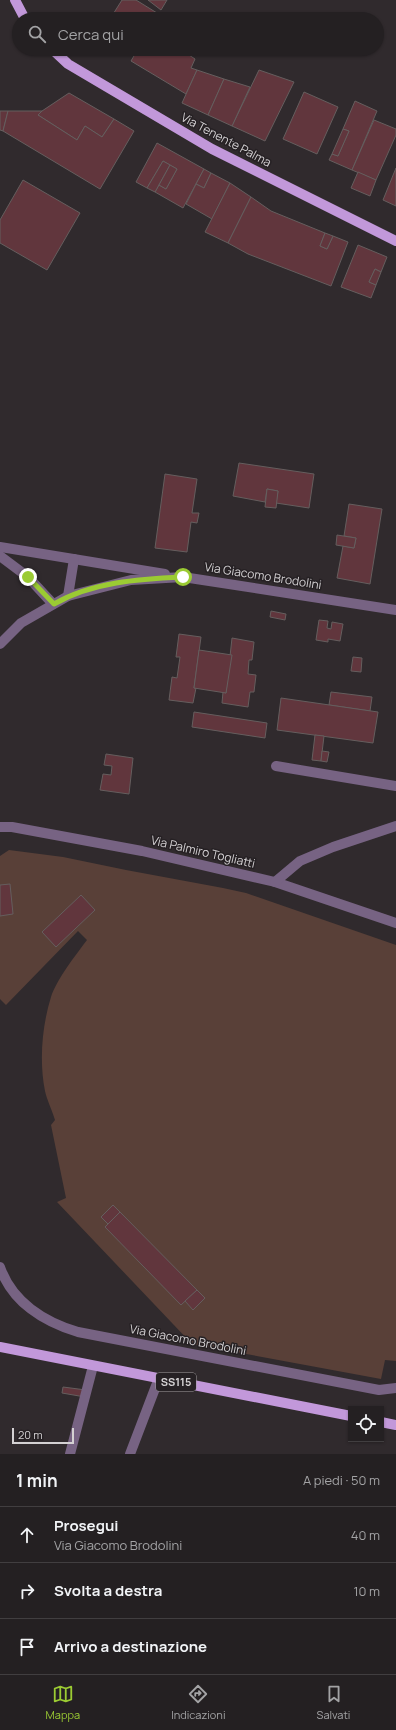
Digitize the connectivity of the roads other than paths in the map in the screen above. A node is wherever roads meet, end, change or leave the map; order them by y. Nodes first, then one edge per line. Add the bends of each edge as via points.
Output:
1 (15, 0) edge
2 (21, 12) edge
3 (59, 56) edge
4 (396, 242) edge
5 (0, 547) edge
6 (0, 556) edge
7 (74, 559) junction
8 (183, 577) junction
9 (68, 596) junction
10 (54, 604) junction
11 (396, 610) edge
12 (0, 644) edge
13 (276, 766) dead end
14 (396, 786) edge
15 (396, 826) edge
16 (0, 827) edge
17 (275, 882) junction
18 (396, 922) edge
19 (0, 1267) edge
20 (0, 1347) edge
21 (93, 1366) junction
22 (159, 1378) junction
23 (396, 1388) edge
24 (348, 1415) edge
25 (384, 1423) edge
26 (396, 1425) edge
27 (70, 1454) edge
28 (130, 1454) edge

1 - 2 main road
3 - 4 main road, Via Tenente Palma via 68,64 212,149
5 - 7 street
6 - 10 street via 28,577
7 - 8 street
7 - 9 street
8 - 9 street, Via Giacomo Brodolini via 131,580
8 - 11 street, Via Giacomo Brodolini
9 - 10 street, Via Giacomo Brodolini
10 - 12 street, Via Giacomo Brodolini via 22,623
13 - 14 street
15 - 17 street via 300,861
16 - 17 street, Via Palmiro Togliatti via 142,851
17 - 18 street, Via Palmiro Togliatti
19 - 23 street, Via Giacomo Brodolini via 9,1285 32,1310 46,1320 78,1332 379,1390
20 - 21 main road, SS115
21 - 22 main road, SS115
21 - 27 street
22 - 24 main road, SS115
22 - 28 street
25 - 26 main road

